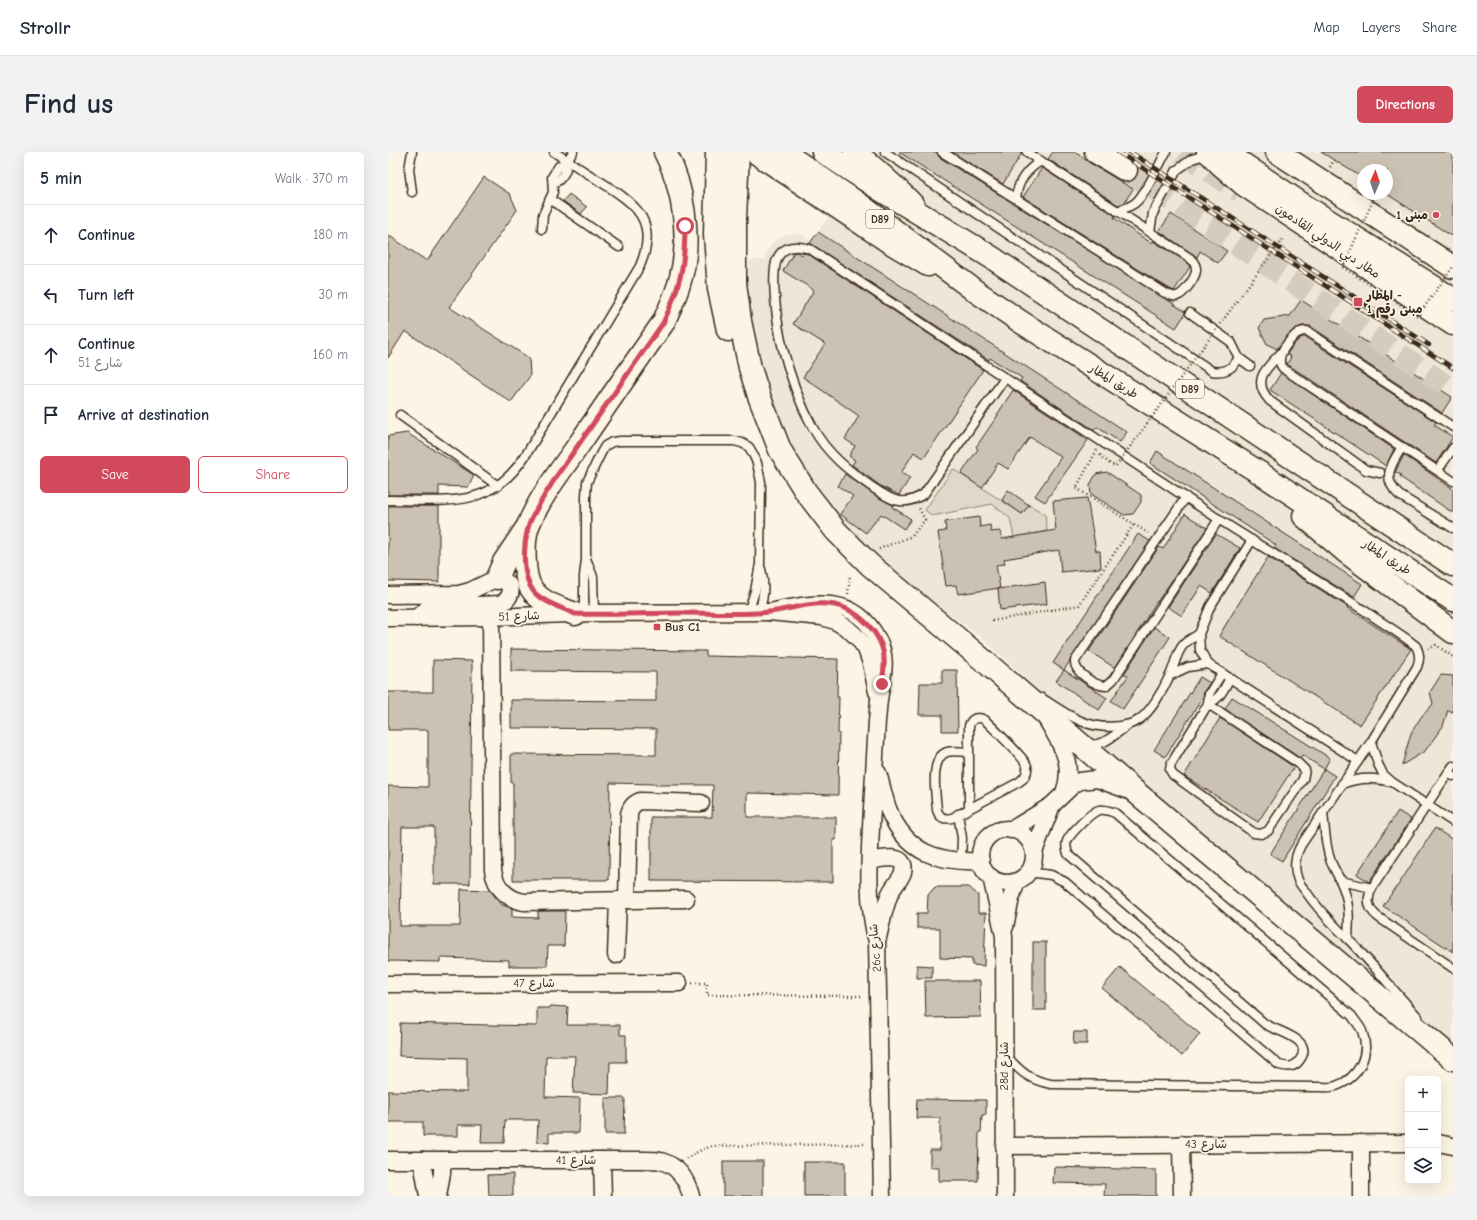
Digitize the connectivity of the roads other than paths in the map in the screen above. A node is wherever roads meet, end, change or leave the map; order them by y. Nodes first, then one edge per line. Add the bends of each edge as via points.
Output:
1 (412, 152) edge
2 (554, 152) edge
3 (573, 152) edge
4 (664, 152) edge
5 (717, 152) edge
6 (738, 152) edge
7 (755, 152) edge
8 (784, 152) edge
9 (823, 152) edge
10 (855, 152) edge
11 (885, 152) edge
12 (942, 152) edge
13 (1027, 152) edge
14 (1096, 152) edge
15 (1166, 152) edge
16 (1277, 152) edge
17 (1214, 153) edge
18 (567, 161) junction
19 (1041, 161) junction
20 (1126, 170) tunnel mouth
21 (412, 192) dead end
22 (1016, 198) junction
23 (550, 199) junction
24 (1117, 211) junction
25 (920, 214) junction
26 (542, 229) dead end
27 (1150, 232) junction
28 (619, 247) dead end
29 (1453, 267) edge
30 (974, 290) junction
31 (1453, 300) edge
32 (1190, 313) dead end
33 (1453, 324) edge
34 (737, 342) junction
35 (1282, 353) junction
36 (1239, 358) junction
37 (1250, 366) dead end
38 (1004, 378) junction
39 (400, 415) dead end
40 (1452, 423) edge
41 (1402, 447) junction
42 (1453, 448) edge
43 (1438, 470) junction
44 (1260, 473) junction
45 (1380, 473) dead end
46 (1453, 481) edge
47 (498, 486) junction
48 (1186, 497) junction
49 (388, 500) edge
50 (1219, 519) junction
51 (1388, 523) junction
52 (528, 527) junction
53 (1453, 528) edge
54 (1252, 540) junction
55 (1453, 549) edge
56 (1453, 566) edge
57 (497, 578) junction
58 (388, 595) edge
59 (1453, 600) edge
60 (759, 612) junction
61 (585, 614) junction
62 (492, 617) junction
63 (388, 618) edge
64 (415, 618) junction
65 (1453, 632) edge
66 (1199, 634) junction
67 (1208, 664) junction
68 (1222, 673) junction
69 (1171, 675) junction
70 (1230, 678) junction
71 (1036, 699) junction
72 (879, 700) joint
73 (1208, 704) junction
74 (1129, 725) junction
75 (1078, 742) junction
76 (1371, 742) junction
77 (968, 752) junction
78 (874, 760) junction
79 (1358, 761) junction
80 (1451, 771) edge
81 (1392, 782) junction
82 (1342, 784) junction
83 (1064, 793) junction
84 (1138, 794) junction
85 (700, 803) dead end
86 (1052, 805) junction
87 (1427, 805) junction
88 (969, 808) junction
89 (1323, 813) junction
90 (958, 814) junction
91 (1453, 822) edge
92 (1011, 830) junction
93 (1034, 852) junction
94 (870, 861) junction
95 (981, 861) junction
96 (961, 862) junction
97 (991, 877) junction
98 (1022, 877) junction
99 (1339, 879) junction
100 (1372, 888) junction
101 (686, 899) dead end
102 (622, 900) junction
103 (1004, 936) junction
104 (1348, 939) junction
105 (877, 942) junction
106 (616, 955) dead end
107 (1453, 968) edge
108 (679, 983) road end
109 (388, 984) edge
110 (1004, 1053) junction
111 (1453, 1056) edge
112 (1453, 1059) edge
113 (1361, 1143) junction
114 (1405, 1143) edge
115 (1181, 1144) junction
116 (1004, 1146) junction
117 (388, 1160) edge
118 (423, 1160) junction
119 (442, 1160) junction
120 (602, 1160) junction
121 (428, 1196) edge
122 (438, 1196) edge
123 (604, 1196) edge
124 (691, 1196) edge
125 (882, 1196) edge
126 (1005, 1196) edge
127 (1182, 1196) edge
128 (1361, 1196) edge

1 - 21 lane via 409,169
2 - 18 lane
3 - 18 lane
4 - 52 main road via 680,193 685,226 685,251 674,300 663,323 556,477
5 - 34 main road via 714,235 716,264 719,289
6 - 34 main road via 734,256
7 - 30 main road via 888,241
8 - 30 main road, طريق المطار / D89 via 859,204
9 - 25 main road, D89
10 - 25 main road via 900,191
11 - 36 lane via 1212,371 1228,370
12 - 22 lane
13 - 19 lane
14 - 20 main road
15 - 24 lane via 1141,197 1135,203
16 - 29 main road
17 - 27 lane via 1192,159 1177,170 1153,213
17 - 31 main road, مطار دبي الدولي القادمون via 1305,206
17 - 33 main road, مطار دبي الدولي القادمون via 1231,175 1243,184
18 - 23 lane via 561,163 552,177 554,192
18 - 47 lane via 632,204 646,227 645,254 520,464
19 - 22 lane via 1023,176
19 - 24 lane
22 - 27 lane via 1170,296 1182,294 1196,273 1194,262
23 - 26 lane via 543,215
23 - 28 lane
24 - 27 lane
25 - 51 main road, D89 via 998,261
30 - 44 main road, طريق المطار / D89
32 - 36 lane via 1231,342
34 - 71 main road via 780,450 806,492 836,530 870,564 989,665
35 - 40 lane via 1296,334 1307,331
35 - 41 lane via 1280,364 1288,372
35 - 45 lane via 1264,372 1261,379 1264,395 1270,402 1366,470
36 - 37 lane
38 - 38 lane via 924,494 915,500 905,502 886,497 853,474 826,449 813,430 795,389 779,332 775,301 777,258 792,246 810,249
38 - 48 lane
39 - 47 lane
41 - 43 lane
41 - 53 lane via 1390,470 1389,480 1393,489
42 - 43 lane
43 - 46 lane
44 - 59 main road, طريق المطار / D89
44 - 65 main road via 1346,552
47 - 49 lane via 483,494 460,500
48 - 50 lane
48 - 50 lane via 1075,660 1077,669 1101,686 1106,686 1113,680
50 - 54 lane
51 - 55 main road via 1425,534
51 - 56 main road, D89
52 - 57 main road via 504,562
52 - 61 main road via 525,561 527,577 532,588 549,603
54 - 66 lane via 1210,607
54 - 76 lane via 1416,646 1420,660 1417,667
57 - 58 street via 459,594
57 - 64 street via 508,583 511,588 509,598 500,604 434,607 426,609
60 - 61 street, شارع 51
60 - 61 lane via 755,591 760,564 761,482 760,472 749,447 734,441 620,441 605,446 590,474 586,489
60 - 72 street, شارع 51 via 822,617 848,628 866,650
61 - 62 street, شارع 51
62 - 64 street, شارع 51
62 - 102 street via 493,870 496,884 510,898 524,902
63 - 64 street, شارع 51
66 - 67 lane via 1200,650
66 - 69 lane via 1179,651
67 - 68 lane
67 - 69 lane via 1188,667
68 - 70 lane
68 - 73 lane via 1209,694
69 - 74 lane via 1147,713
70 - 73 lane via 1221,695
70 - 79 lane
71 - 74 lane via 1083,723 1105,727
71 - 75 main road
71 - 83 street via 1063,749 1067,762 1068,777
72 - 78 street, 26c شارع
73 - 73 lane via 1171,764 1172,775 1254,833 1262,834 1268,831 1303,779 1304,770 1298,763
74 - 75 lane via 1098,745
75 - 84 main road
76 - 79 lane
76 - 81 lane via 1383,774
77 - 88 lane
77 - 88 lane via 970,723 975,718 982,718 1024,761 1027,770 1019,782
77 - 90 lane via 947,752 940,756 936,764 937,812 945,819
78 - 94 street, 26c شارع
78 - 96 street via 889,810 902,833 921,850 933,856
79 - 82 lane
80 - 87 lane
81 - 82 lane via 1367,778 1354,779
81 - 87 lane
82 - 89 lane
83 - 84 street via 1080,781 1097,779
83 - 86 street
84 - 112 main road
85 - 102 street via 634,803 629,814
86 - 92 street
86 - 93 street
87 - 91 lane
87 - 100 lane
88 - 90 lane
89 - 99 lane via 1327,849
89 - 104 lane via 1297,854 1296,872 1298,881 1314,905
90 - 96 lane via 962,838
92 - 93 street via 1028,840
92 - 95 street via 1002,830 988,838 982,849
93 - 98 street via 1033,863
94 - 105 street, 26c شارع via 872,913
94 - 105 street via 890,857 901,862 903,867 903,873 889,895
95 - 96 street
95 - 97 street via 984,870
97 - 98 street via 1000,882 1012,882
97 - 103 street, 28d شارع
98 - 103 street, 28d شارع via 1011,898
98 - 110 lane via 1051,875 1065,882 1279,1065 1288,1067 1296,1064 1302,1057 1303,1048 1299,1040 1265,1024 1068,854 1067,840 1089,816 1101,810 1115,813 1352,1016 1362,1031 1366,1048 1362,1065 1351,1078 1335,1086 1318,1087 1051,1084 1037,1082 1024,1074
99 - 100 lane
99 - 104 lane via 1348,904
100 - 107 lane via 1368,896 1372,912
101 - 102 street
102 - 106 street
103 - 110 street, 28d شارع
104 - 111 lane
105 - 125 street, 26c شارع
108 - 109 street, شارع 47
110 - 116 street, 28d شارع
113 - 114 street, شارع 43
113 - 115 street, شارع 43
113 - 128 street
115 - 116 street, شارع 43
115 - 127 street
116 - 126 street, 28d شارع
117 - 118 street, شارع 41
118 - 119 street, شارع 41
118 - 121 street
119 - 120 street, شارع 41
119 - 122 street
120 - 123 street
120 - 124 street, شارع 41 via 661,1161 676,1169 683,1177

